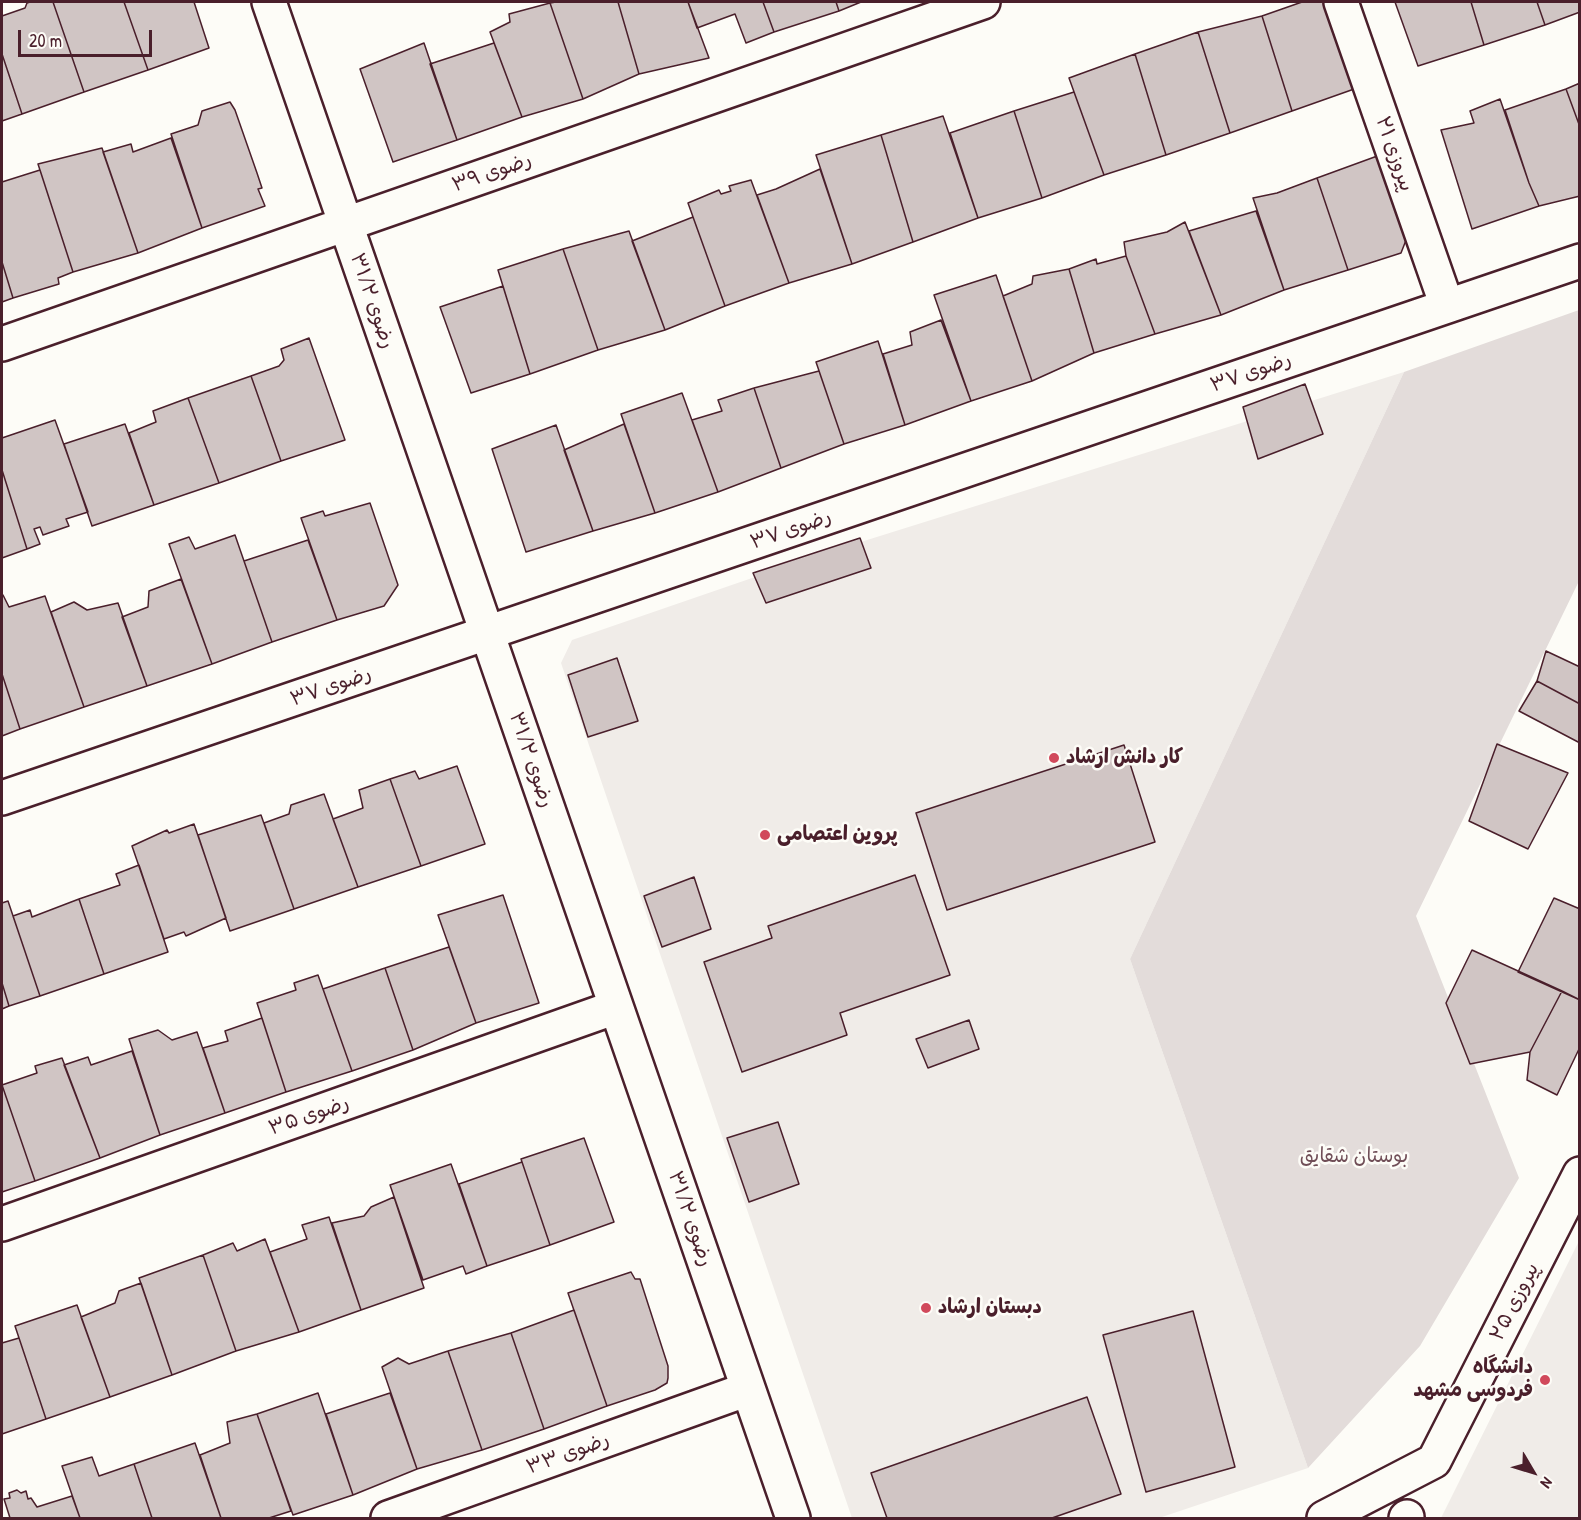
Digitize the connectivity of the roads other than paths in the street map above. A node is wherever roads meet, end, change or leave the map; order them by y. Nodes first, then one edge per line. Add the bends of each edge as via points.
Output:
1 (269, 2) edge
2 (983, 2) edge
3 (1341, 2) edge
4 (346, 224) junction
5 (1580, 261) edge
6 (1447, 306) junction
7 (2, 344) edge
8 (487, 634) junction
9 (2, 798) edge
10 (616, 1007) junction
11 (1580, 1174) edge
12 (2, 1224) edge
13 (748, 1389) junction
14 (388, 1518) edge
15 (793, 1518) edge
16 (1324, 1518) edge

1 - 4 street, رضوی ۳۱/۲
2 - 4 street, رضوی ۳۹
3 - 6 street, پیروزی ۲۱
4 - 7 street, رضوی ۳۹
4 - 8 street, رضوی ۳۱/۲
5 - 6 street, رضوی ۳۷
6 - 8 street, رضوی ۳۷
8 - 9 street, رضوی ۳۷
8 - 10 street, رضوی ۳۱/۲
10 - 12 street, رضوی ۳۵
10 - 13 street, رضوی ۳۱/۲
11 - 16 street, پیروزی ۲۵ via 1434,1461
13 - 14 street, رضوی ۳۳
13 - 15 street, رضوی ۳۱/۲

